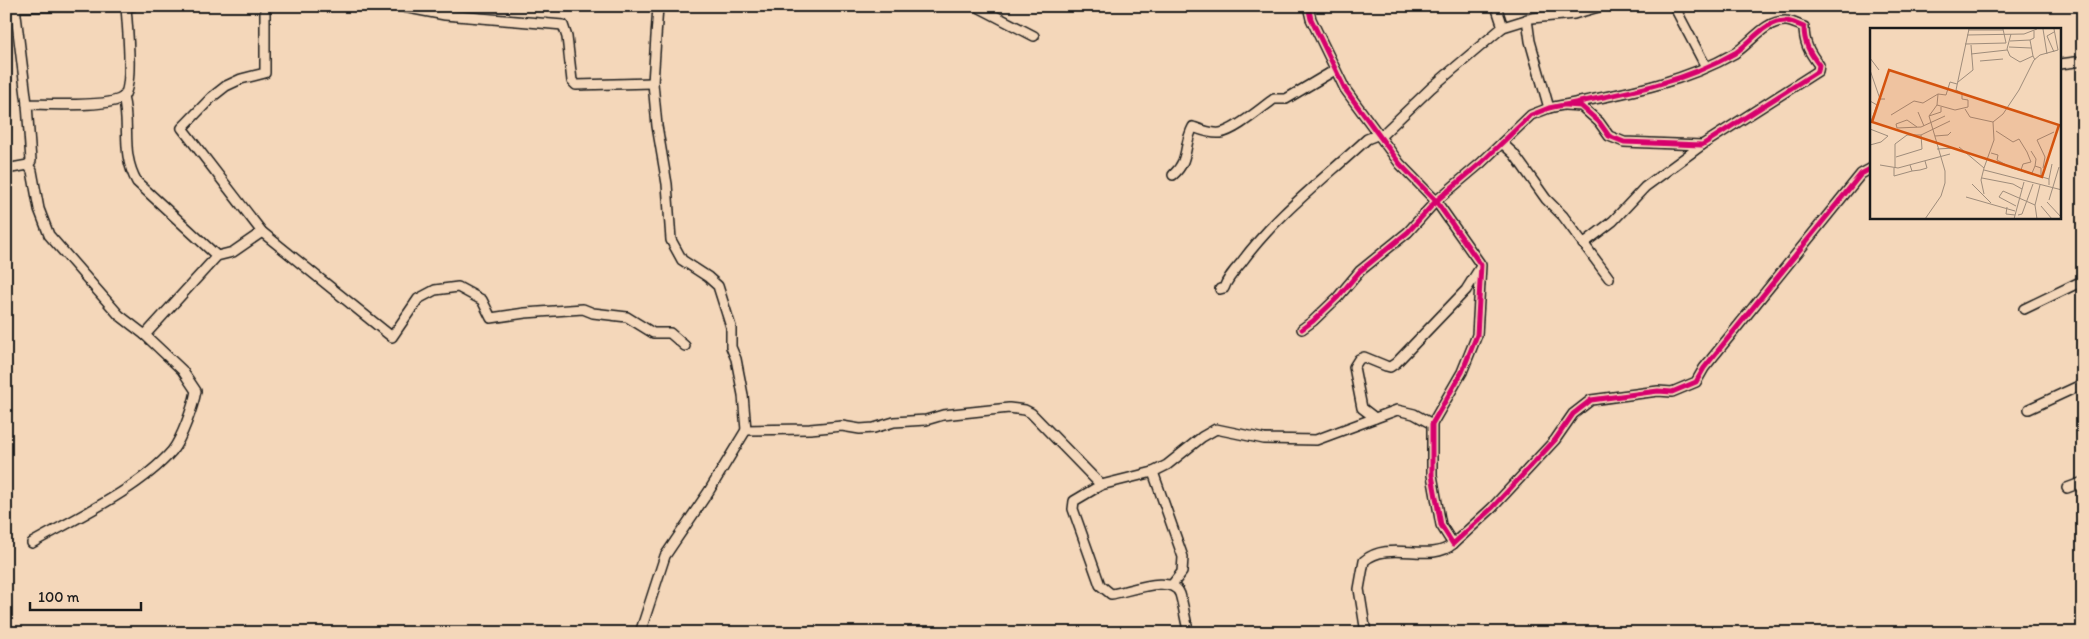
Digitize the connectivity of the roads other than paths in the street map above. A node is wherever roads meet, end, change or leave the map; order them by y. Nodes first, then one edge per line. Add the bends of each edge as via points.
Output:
1 (133, 6) edge
2 (265, 6) edge
3 (398, 6) edge
4 (658, 6) edge
5 (976, 6) edge
6 (1308, 6) edge
7 (1496, 6) edge
8 (1602, 6) edge
9 (1621, 6) edge
10 (1625, 6) edge
11 (1674, 6) edge
12 (6, 7) edge
13 (15, 7) edge
14 (126, 7) edge
15 (1527, 20) junction
16 (1502, 27) junction
17 (1034, 36) dead end
18 (2083, 61) edge
19 (2062, 64) edge
20 (1706, 67) junction
21 (1335, 70) junction
22 (653, 83) junction
23 (123, 97) junction
24 (114, 102) junction
25 (28, 104) junction
26 (1565, 105) junction
27 (126, 107) junction
28 (1549, 108) junction
29 (1382, 136) junction
30 (1502, 142) junction
31 (1702, 145) junction
32 (28, 166) junction
33 (6, 169) edge
34 (1870, 169) edge
35 (1173, 175) dead end
36 (1436, 201) junction
37 (262, 232) junction
38 (1583, 244) junction
39 (217, 256) junction
40 (1481, 265) junction
41 (1610, 278) dead end
42 (2083, 285) edge
43 (1220, 289) dead end
44 (2024, 309) dead end
45 (1302, 328) dead end
46 (145, 335) junction
47 (685, 346) dead end
48 (2083, 384) edge
49 (2028, 409) dead end
50 (1375, 418) junction
51 (1432, 424) junction
52 (746, 430) junction
53 (1153, 472) junction
54 (2083, 482) edge
55 (1101, 485) junction
56 (2067, 488) dead end
57 (32, 543) dead end
58 (1453, 544) junction
59 (1172, 585) junction
60 (640, 633) edge
61 (1189, 633) edge
62 (1366, 633) edge

1 - 14 street
2 - 37 street via 265,73 241,78 226,86 182,128
3 - 22 street via 445,15 563,26 568,37 572,81 576,85
4 - 22 street
5 - 17 street
6 - 21 street
7 - 16 street
8 - 15 street via 1574,14
9 - 10 street
11 - 20 street
12 - 13 street
13 - 14 street
13 - 25 street
14 - 23 street via 129,72
15 - 16 street
15 - 28 street
16 - 29 street via 1431,88
18 - 19 street
20 - 26 street via 1666,83
20 - 31 street via 1736,52 1767,26 1785,21 1804,27 1804,42 1819,65 1818,71
21 - 29 street via 1344,89
21 - 35 street via 1286,99 1274,99 1230,130 1220,133 1193,127 1184,161
22 - 52 street via 671,240 682,260 718,286 731,327 731,347 743,395
23 - 24 street
23 - 27 street
24 - 25 street
24 - 27 street
25 - 32 street via 31,160
26 - 28 street
26 - 31 street via 1581,106 1609,136 1624,142
27 - 39 street via 126,153 137,182
28 - 30 street via 1531,114
29 - 36 street via 1400,164
29 - 43 street via 1368,139 1321,179 1268,230
30 - 36 street
30 - 38 street
31 - 38 street via 1645,187 1613,221
32 - 33 street
32 - 46 street via 49,235 119,315
34 - 58 street via 1861,174 1696,382 1672,392 1591,400 1573,414 1555,440 1492,508
36 - 40 street
36 - 45 street via 1408,232 1360,271 1338,297
37 - 39 street via 232,252
37 - 47 street via 392,337 418,299 434,290 458,287 482,300 491,318 583,310 627,317 653,333 670,333
38 - 41 street
39 - 46 street
40 - 50 street via 1466,290 1396,363 1390,367 1364,357 1356,362 1354,367 1362,408
40 - 51 street via 1477,335 1462,372
42 - 44 street via 2078,283
46 - 57 street via 182,370 196,391 194,407 173,450 136,484
48 - 49 street
50 - 51 street via 1396,410 1407,411
50 - 53 street via 1316,440 1264,439 1216,429
51 - 58 street via 1432,475 1441,525
52 - 55 street via 874,428 943,415 1009,408 1026,410
52 - 60 street via 665,556
53 - 55 street
53 - 59 street via 1183,558 1182,572
54 - 56 street
55 - 59 street via 1074,501 1073,509 1100,585 1112,594 1161,583
58 - 62 street via 1428,552 1375,553 1364,561 1359,589
59 - 61 street via 1180,592

